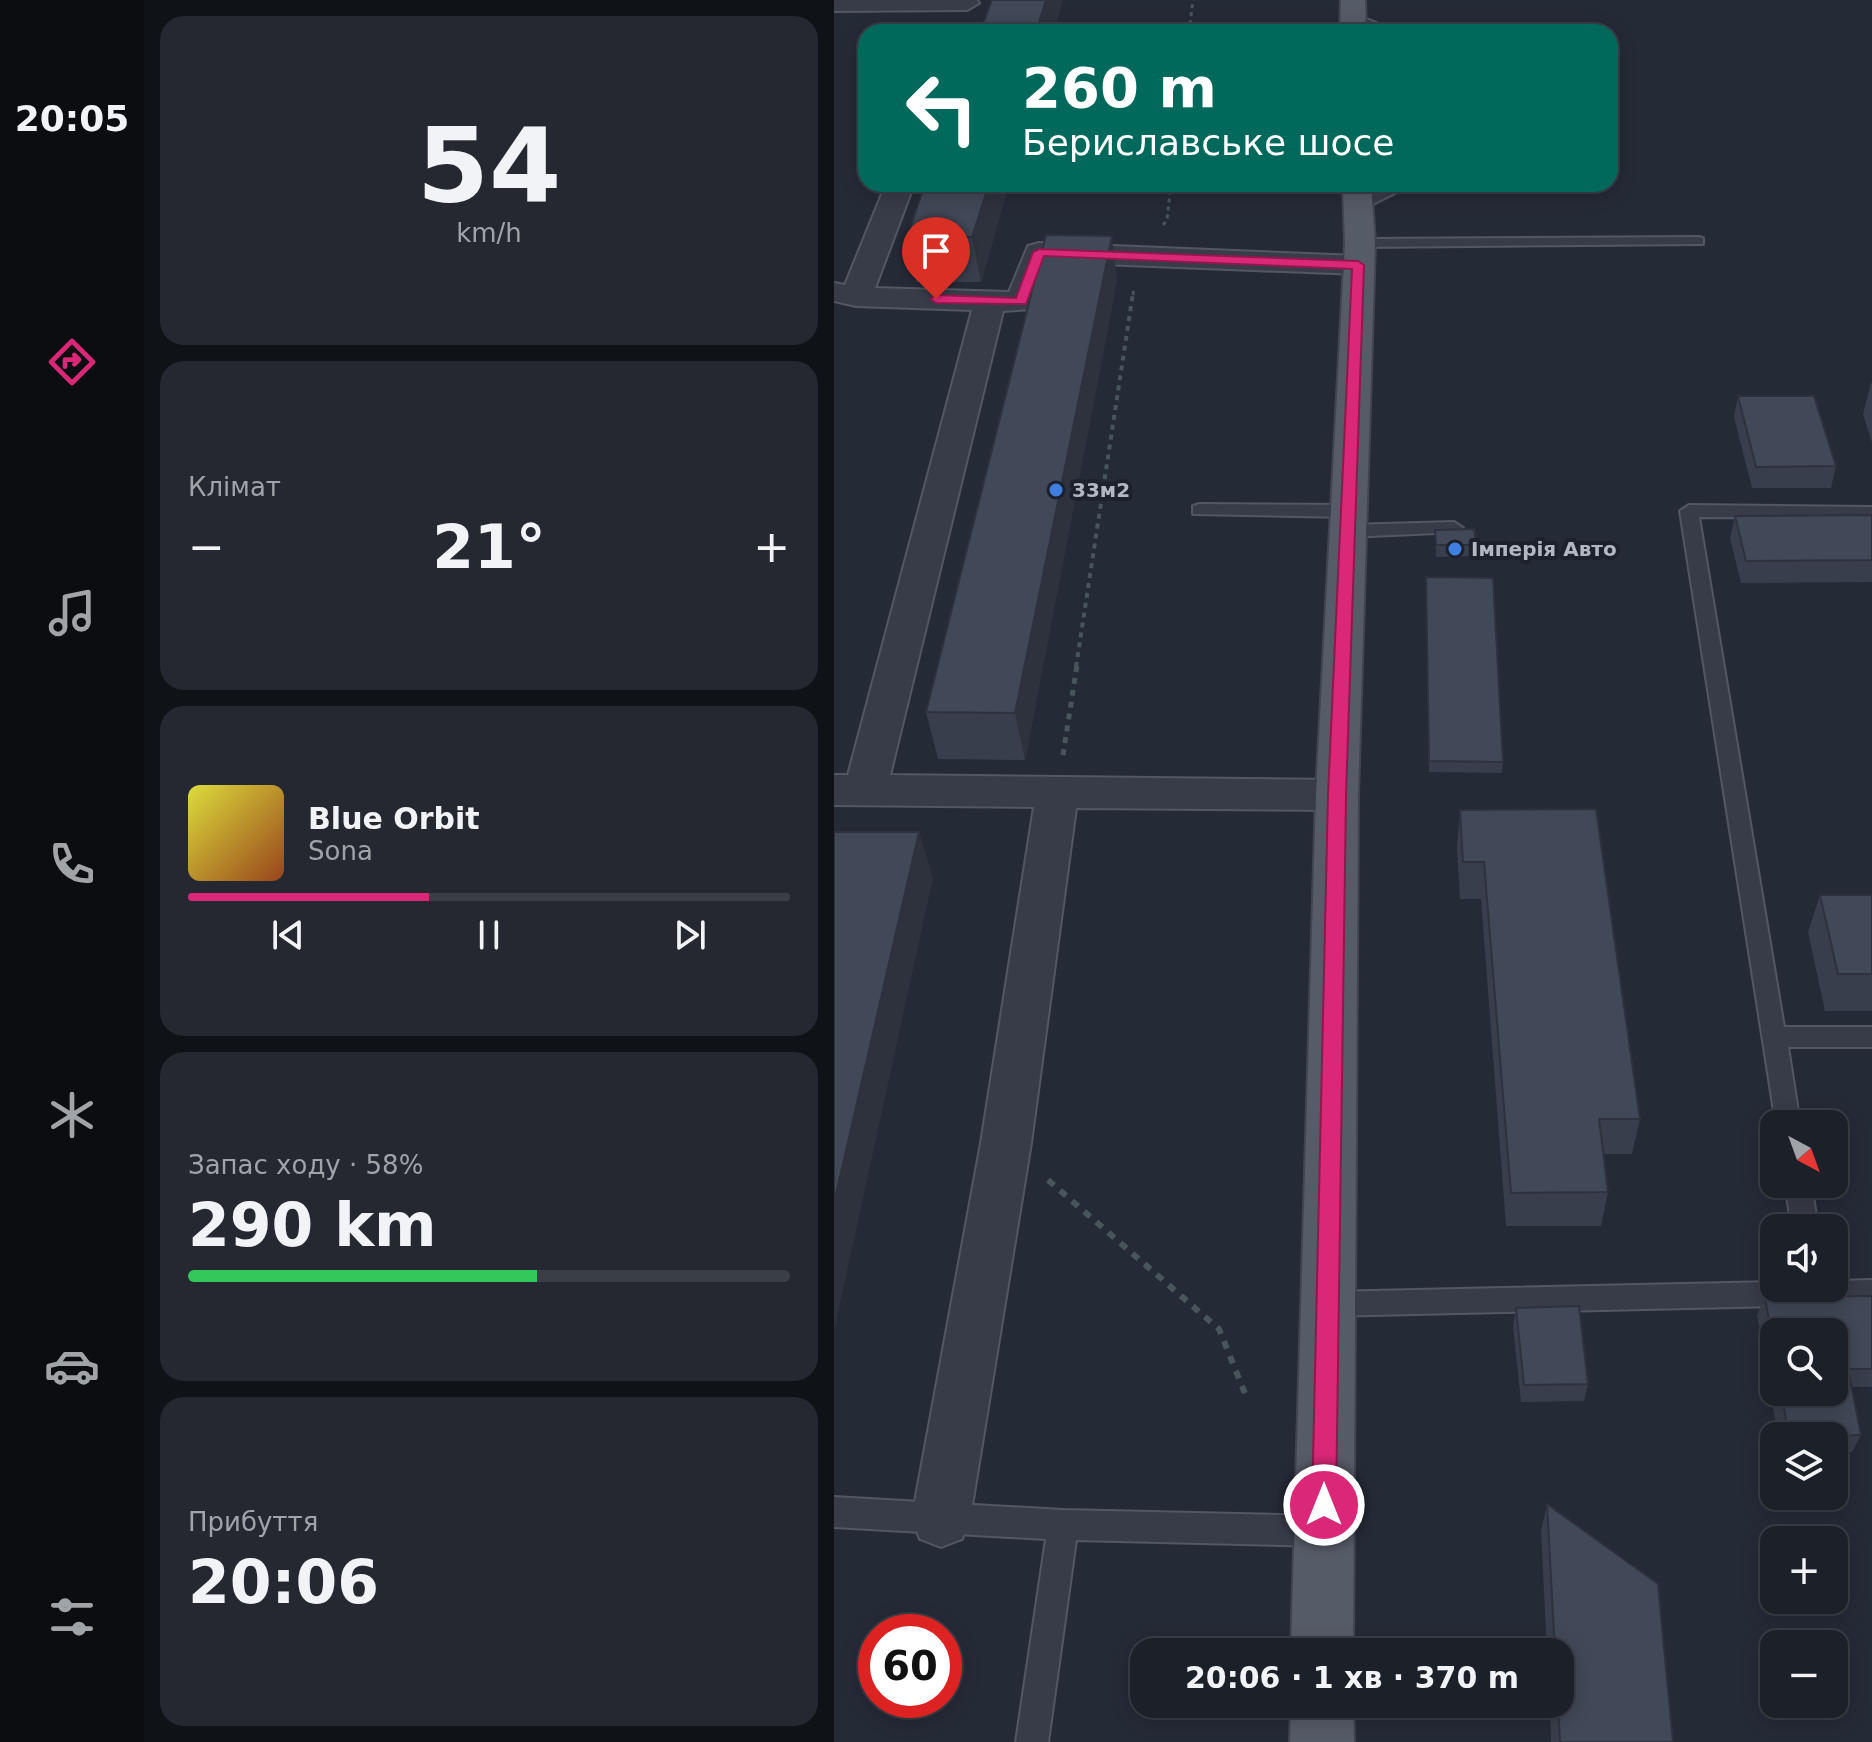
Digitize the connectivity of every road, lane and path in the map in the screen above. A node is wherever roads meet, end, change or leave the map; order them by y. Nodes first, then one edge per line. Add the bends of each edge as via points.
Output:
1 (1193, 0) edge
2 (967, 2) edge
3 (834, 4) edge
4 (959, 24) edge
5 (1190, 24) edge
6 (896, 192) edge
7 (1357, 195) edge
8 (1698, 241) dead end
9 (1359, 254) junction
10 (1139, 257) junction
11 (845, 294) edge
12 (990, 301) junction
13 (1199, 510) dead end
14 (1868, 512) edge
15 (1348, 521) junction
16 (1454, 528) edge
17 (849, 790) edge
18 (1057, 795) junction
19 (1337, 795) junction
20 (1773, 1037) junction
21 (1872, 1037) edge
22 (1786, 1110) edge
23 (1006, 1143) junction
24 (1848, 1291) edge
25 (1760, 1292) edge
26 (1872, 1292) edge
27 (1326, 1304) junction
28 (1246, 1396) dead end
29 (834, 1512) edge
30 (941, 1518) junction
31 (1063, 1525) junction
32 (1323, 1531) junction
33 (1322, 1638) edge
34 (1322, 1718) edge
35 (1032, 1742) edge
36 (1322, 1742) edge

1 - 5 path
2 - 3 street
2 - 4 street
6 - 11 street
7 - 9 main road
8 - 9 lane
9 - 10 street
9 - 15 main road
10 - 12 street via 1039,252 1021,302
10 - 18 path
11 - 12 street
12 - 17 street
13 - 15 lane
14 - 20 lane via 1689,511
15 - 16 lane
15 - 19 main road
17 - 18 street
18 - 19 street
18 - 23 street
19 - 27 main road
20 - 21 lane
20 - 22 lane
23 - 28 path via 1219,1329
23 - 30 street
24 - 26 lane
25 - 27 lane
27 - 32 main road
29 - 30 lane
30 - 31 lane
31 - 32 lane
31 - 35 lane
32 - 33 main road
34 - 36 main road

